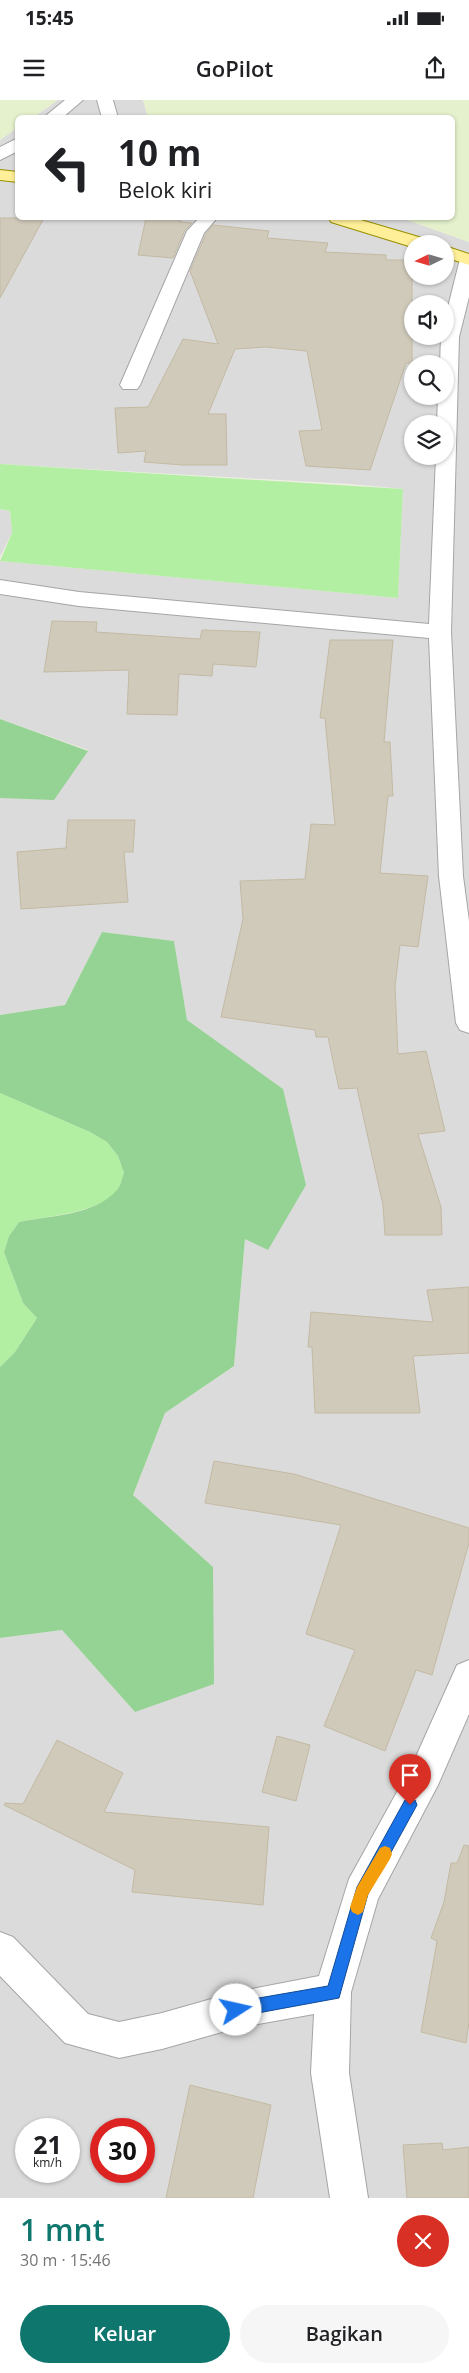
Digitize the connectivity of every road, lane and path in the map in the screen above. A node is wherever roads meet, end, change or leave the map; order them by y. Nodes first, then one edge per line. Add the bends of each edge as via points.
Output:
1 (75, 100) edge
2 (104, 100) edge
3 (55, 115) edge
4 (109, 115) edge
5 (15, 145) edge
6 (0, 155) edge
7 (0, 175) edge
8 (15, 177) edge
9 (206, 220) edge
10 (344, 220) edge
11 (404, 238) edge
12 (454, 254) edge
13 (469, 260) edge
14 (130, 385) dead end
15 (0, 587) edge
16 (440, 632) junction
17 (469, 1023) edge
18 (469, 1676) edge
19 (0, 1950) edge
20 (333, 1992) junction
21 (349, 2198) edge

1 - 3 street
2 - 4 street
5 - 6 street
7 - 8 main road
9 - 14 street via 196,231
10 - 11 main road
12 - 13 main road
13 - 16 street via 450,337
15 - 16 street via 79,599
16 - 17 street via 451,876
18 - 20 street via 426,1773 362,1892
19 - 20 street via 78,2030 119,2040 236,2010
20 - 21 street via 330,2073

